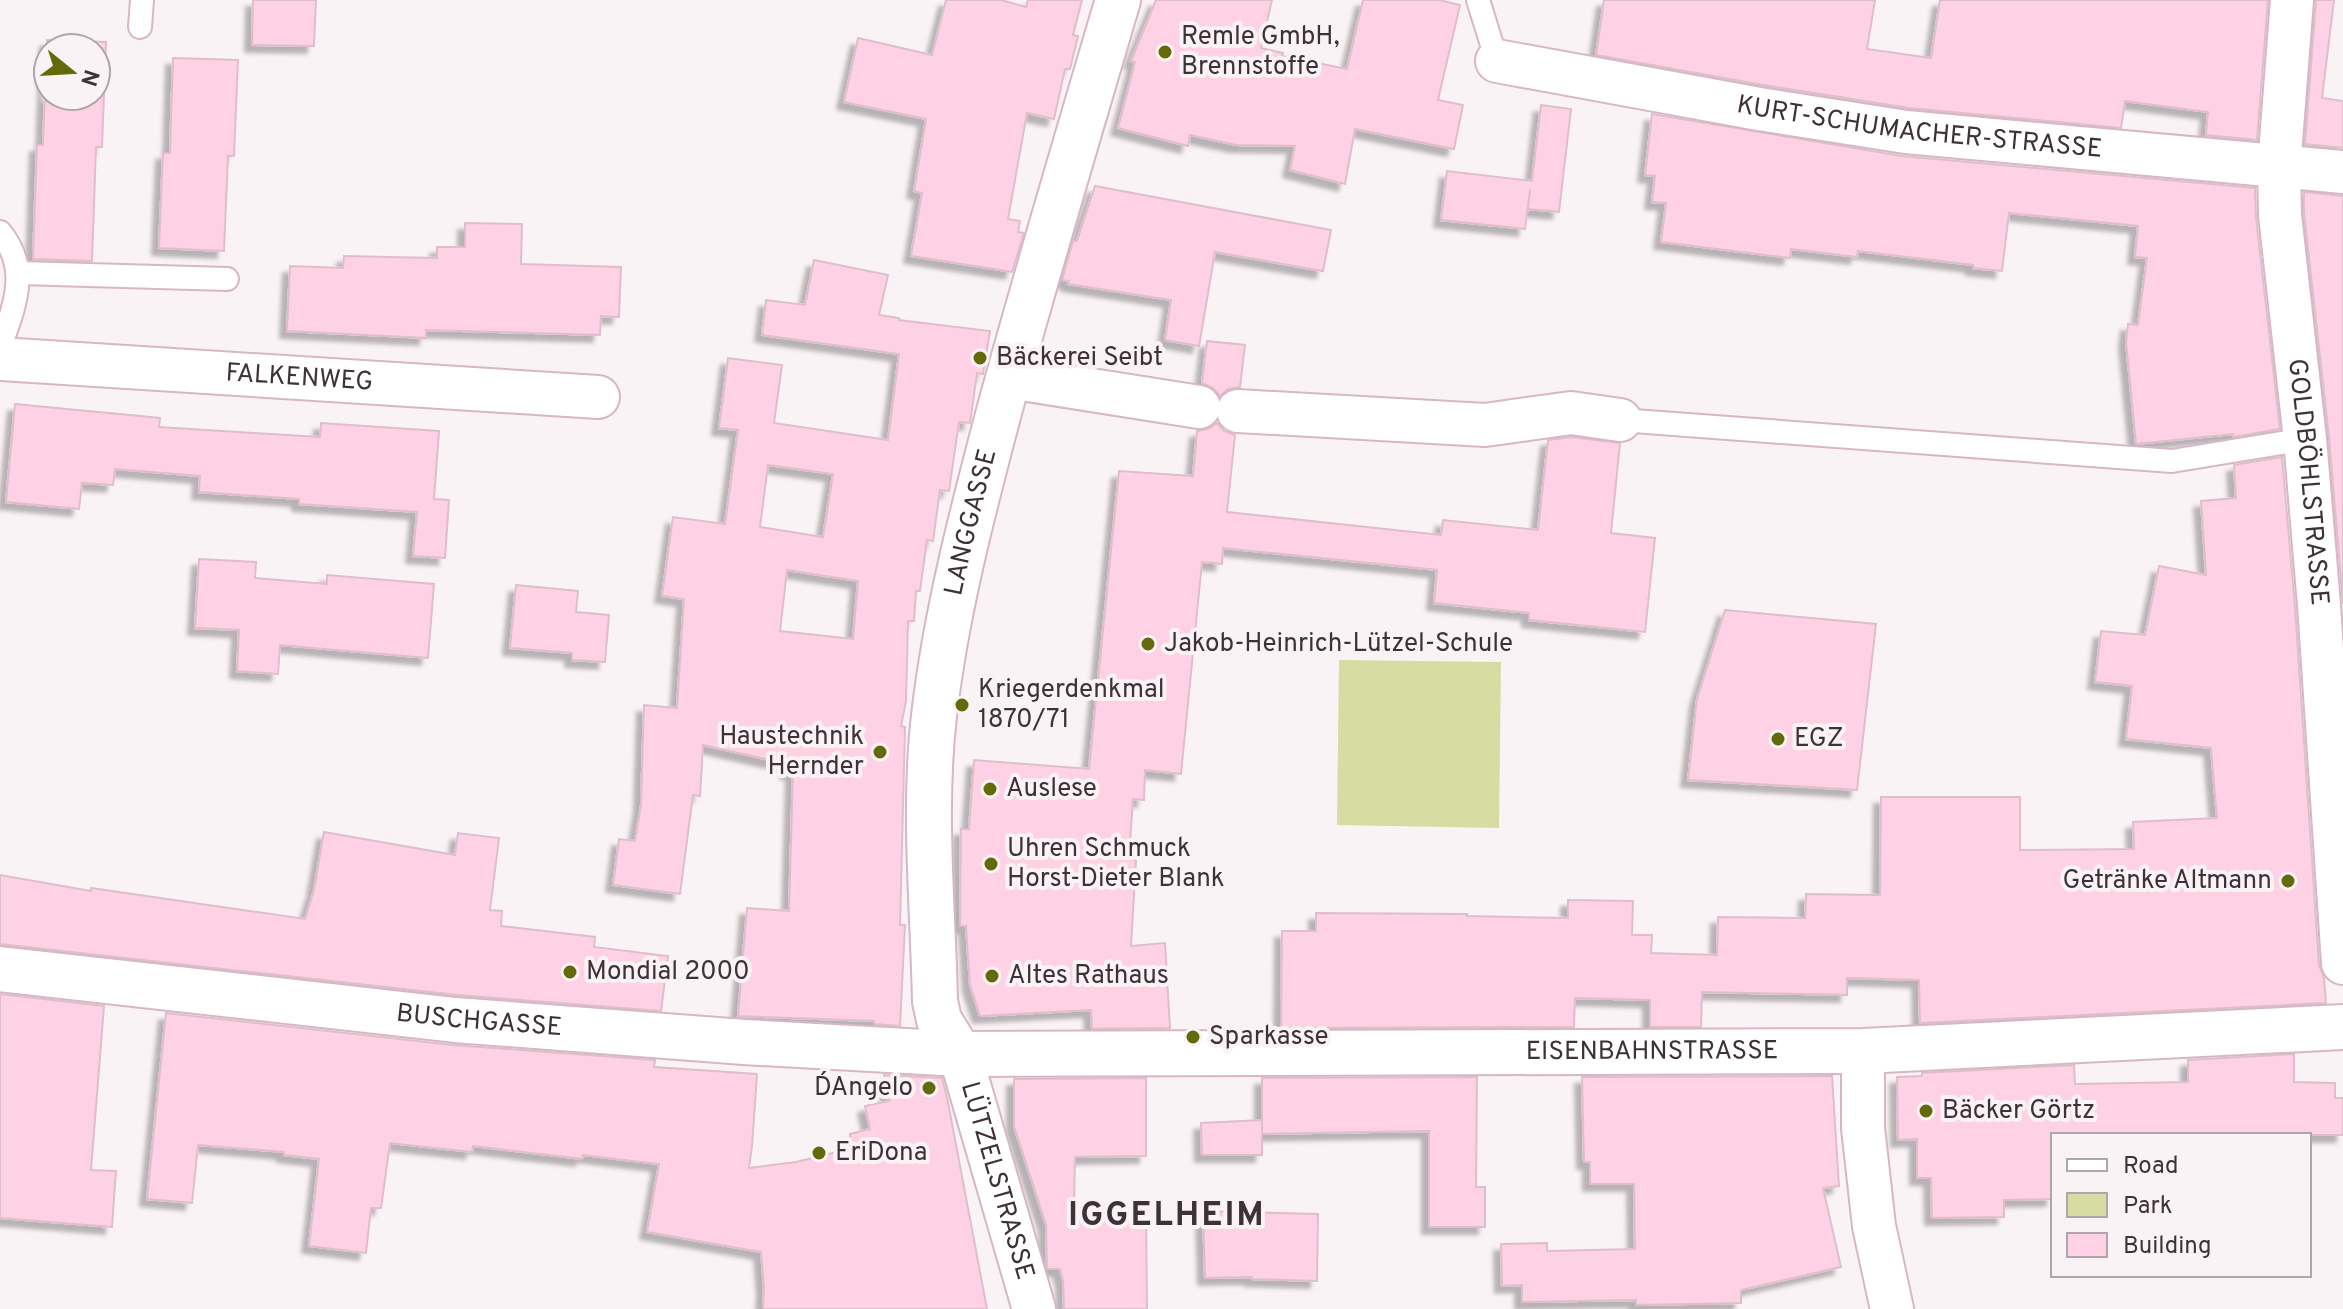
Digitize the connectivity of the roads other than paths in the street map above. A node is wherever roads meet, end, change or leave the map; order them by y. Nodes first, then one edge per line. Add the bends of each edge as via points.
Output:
1 (142, 0) edge
2 (1118, 0) edge
3 (1478, 0) edge
4 (2292, 0) edge
5 (140, 27) dead end
6 (1497, 61) joint
7 (2279, 167) junction
8 (2343, 172) edge
9 (0, 232) edge
10 (19, 273) junction
11 (227, 279) dead end
12 (0, 347) edge
13 (0, 359) edge
14 (1009, 377) junction
15 (598, 397) dead end
16 (1620, 420) joint
17 (2305, 439) junction
18 (2343, 963) edge
19 (0, 969) edge
20 (2343, 1027) edge
21 (1863, 1051) junction
22 (960, 1054) junction
23 (1034, 1309) edge
24 (1892, 1309) edge

1 - 5 lane
2 - 14 main road, LANGGASSE
3 - 6 lane
4 - 7 street, GOLDBÖHLSTRASSE
6 - 7 street, KURT-SCHUMACHER-STRASSE via 1906,132
7 - 8 street, KURT-SCHUMACHER-STRASSE
7 - 17 street, GOLDBÖHLSTRASSE
9 - 10 lane via 10,243
10 - 11 lane
10 - 12 lane
13 - 15 street, FALKENWEG
14 - 16 street via 1218,409 1485,425 1571,413
14 - 22 main road, LANGGASSE via 953,597 929,781 935,1001 939,1020
16 - 17 lane via 2172,461
17 - 18 street, GOLDBÖHLSTRASSE
19 - 22 main road, BUSCHGASSE via 455,1020
20 - 21 main road, EISENBAHNSTRASSE
21 - 22 main road, EISENBAHNSTRASSE
21 - 24 street via 1863,1128 1872,1212
22 - 23 street, LÜTZELSTRASSE

